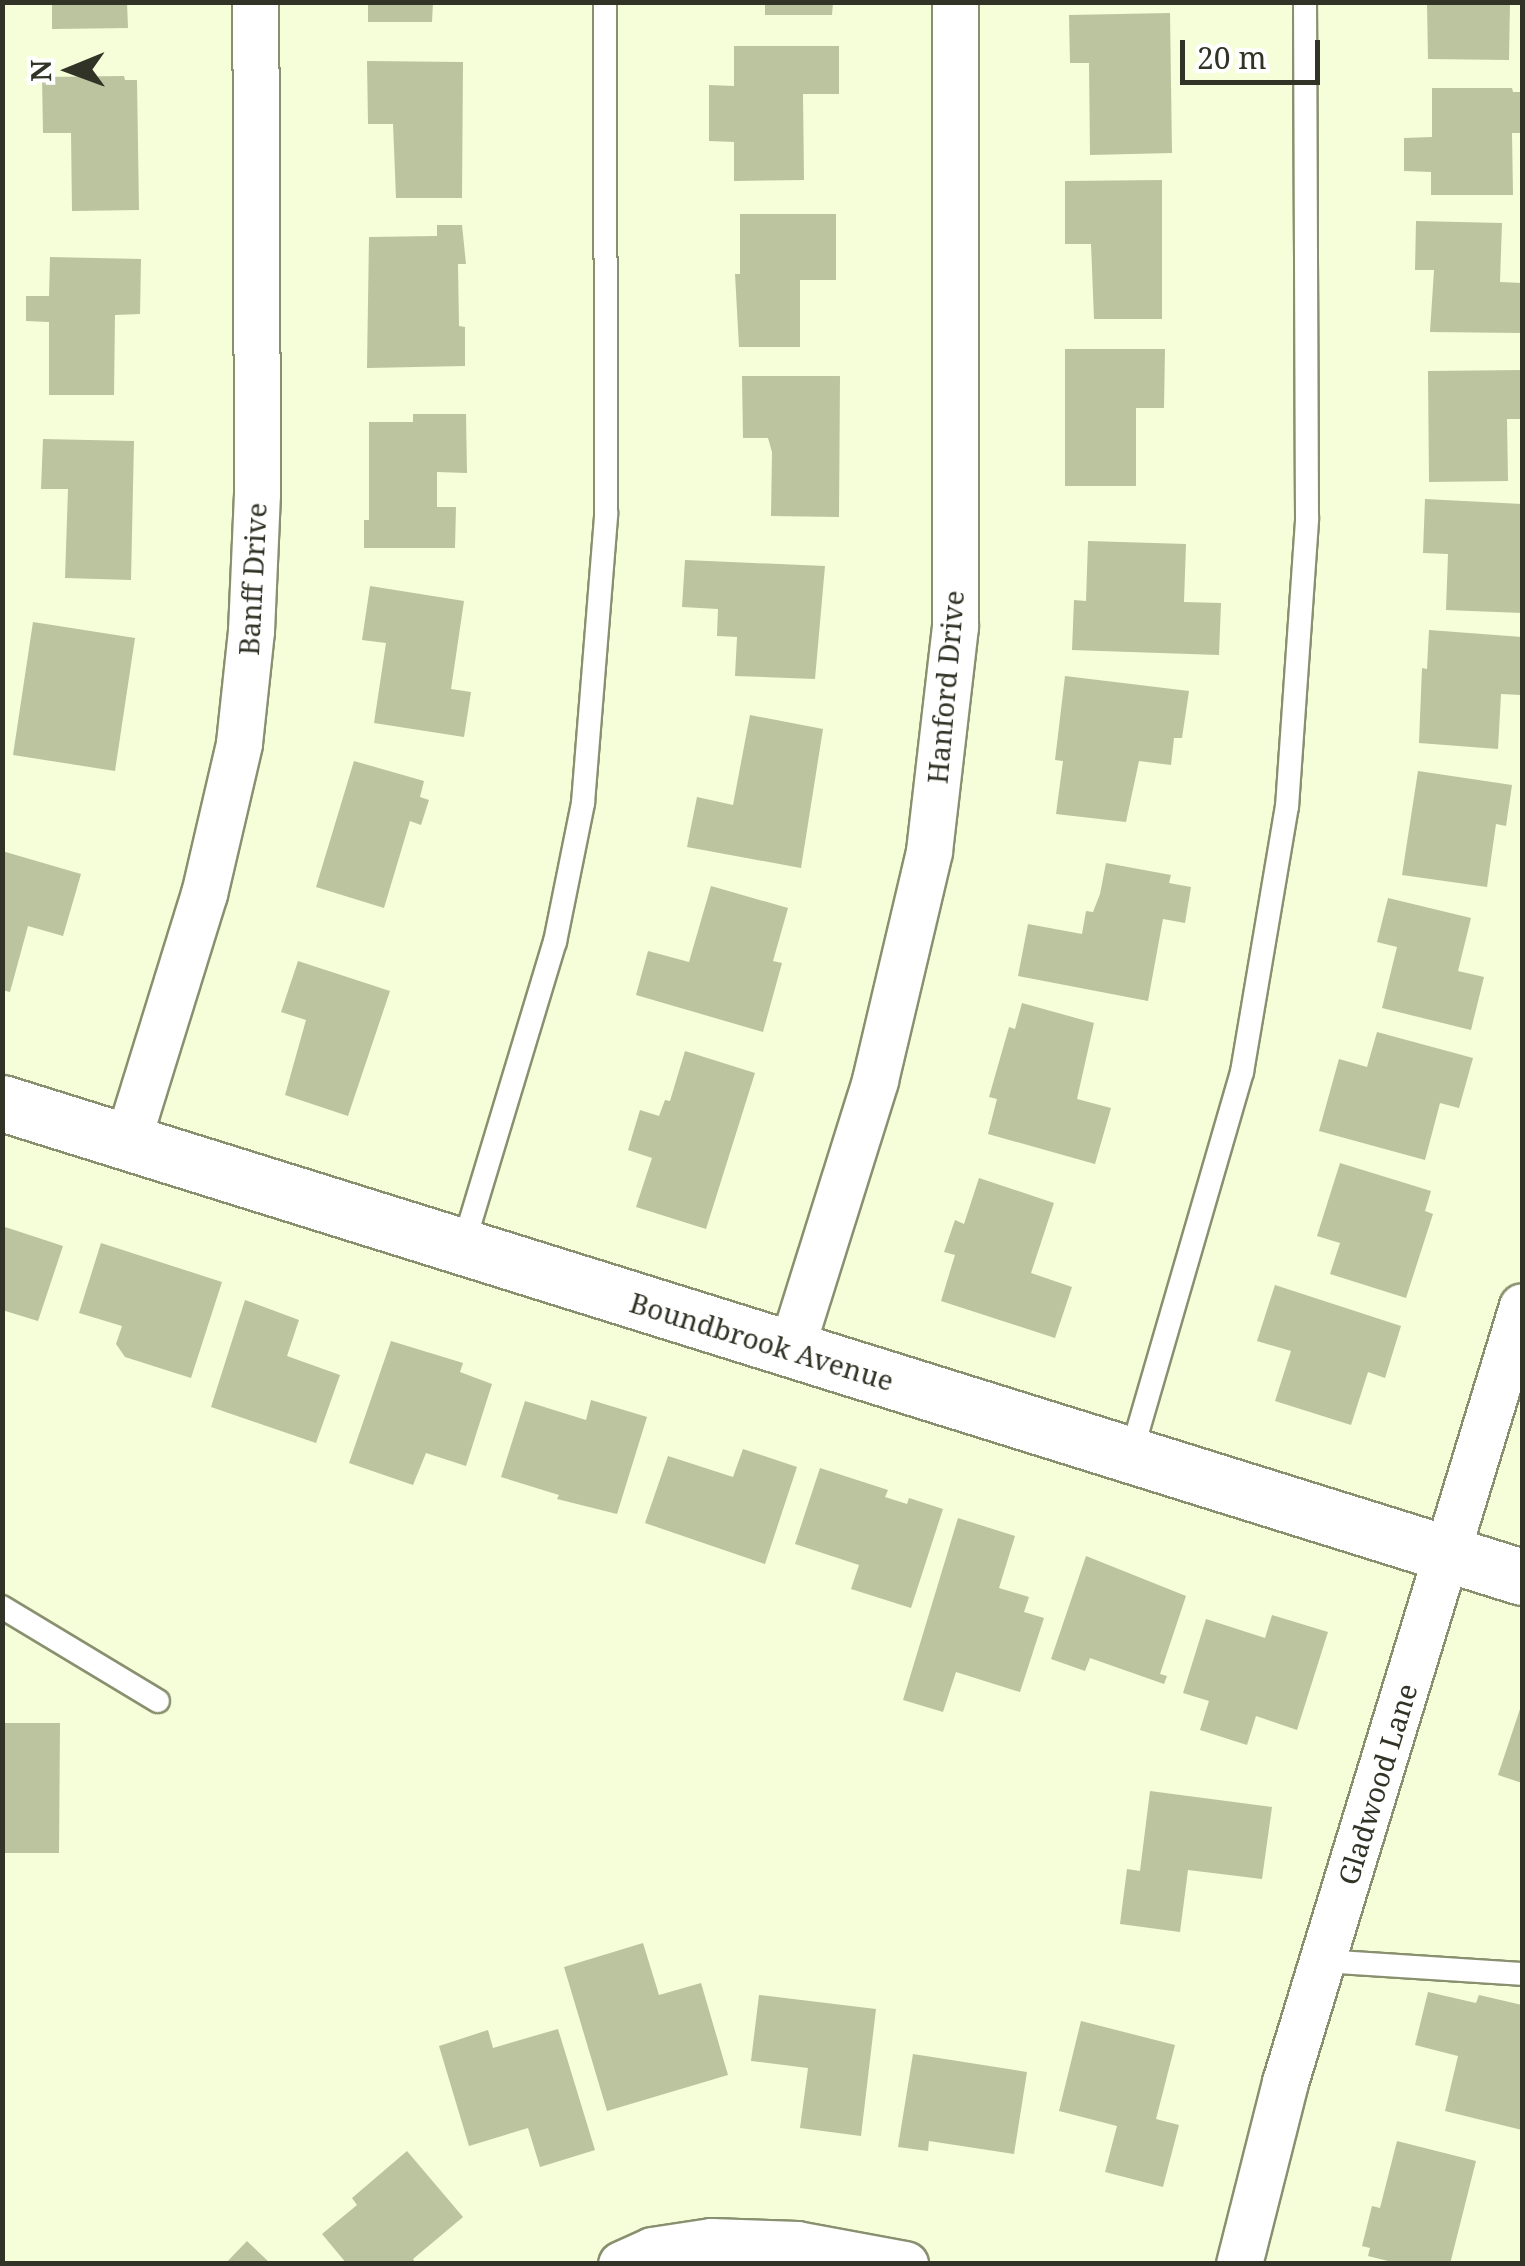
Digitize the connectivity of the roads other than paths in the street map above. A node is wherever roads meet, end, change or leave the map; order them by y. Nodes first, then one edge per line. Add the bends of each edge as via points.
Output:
1 (255, 2) edge
2 (605, 2) edge
3 (956, 2) edge
4 (1305, 2) edge
5 (2, 1102) edge
6 (128, 1139) junction
7 (463, 1246) junction
8 (1522, 1306) edge
9 (790, 1352) junction
10 (1131, 1454) junction
11 (1450, 1553) junction
12 (1522, 1577) edge
13 (2, 1607) edge
14 (158, 1701) dead end
15 (1322, 1961) junction
16 (1522, 1974) edge
17 (889, 2262) edge
18 (621, 2264) edge
19 (1239, 2264) edge

1 - 6 street, Banff Drive via 252,630 239,743 204,894
2 - 7 lane via 606,514 583,803 554,942
3 - 9 street, Hanford Drive via 955,627 929,852 875,1080
4 - 10 lane via 1308,518 1287,807 1242,1072
5 - 6 street, Boundbrook Avenue
6 - 7 street, Boundbrook Avenue
7 - 9 street, Boundbrook Avenue
8 - 11 street, Gladwood Lane
9 - 10 street, Boundbrook Avenue
10 - 11 street, Boundbrook Avenue
11 - 12 street, Boundbrook Avenue
11 - 15 street, Gladwood Lane
13 - 14 lane
15 - 16 lane
15 - 19 street, Gladwood Lane
17 - 18 street via 797,2244 711,2242 652,2250

